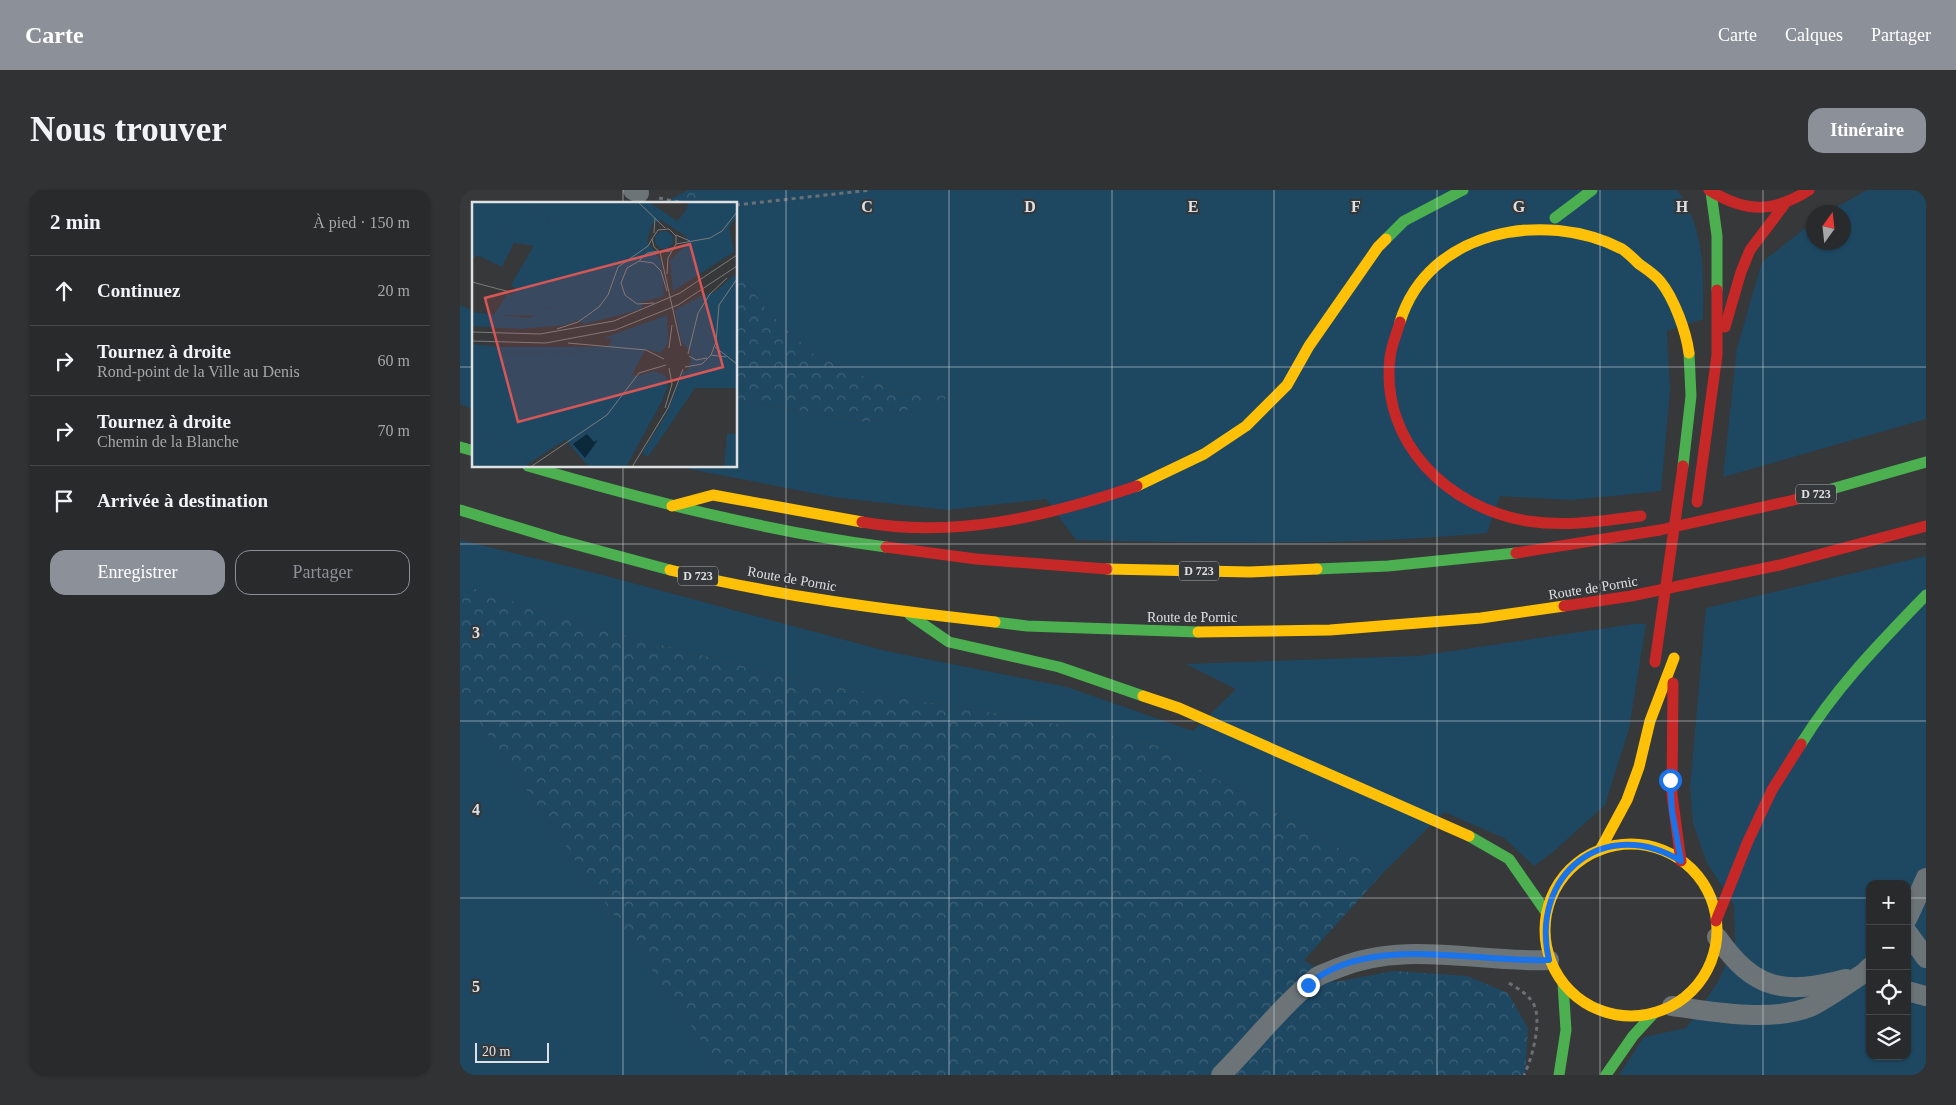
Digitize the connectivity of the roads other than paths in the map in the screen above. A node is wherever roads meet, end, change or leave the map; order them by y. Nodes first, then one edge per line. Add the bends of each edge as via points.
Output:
1 (1463, 190) edge
2 (1592, 190) edge
3 (1809, 190) edge
4 (1710, 191) edge
5 (1784, 205) junction
6 (1527, 218) dead end
7 (1717, 355) junction
8 (1926, 462) edge
9 (1683, 466) junction
10 (535, 468) edge
11 (1697, 502) junction
12 (668, 507) junction
13 (460, 510) edge
14 (1667, 513) dead end
15 (1648, 515) dead end
16 (1731, 515) junction
17 (1926, 526) edge
18 (1693, 531) dead end
19 (1687, 570) dead end
20 (1926, 596) edge
21 (1683, 600) dead end
22 (909, 614) junction
23 (1650, 721) junction
24 (1600, 850) junction
25 (1681, 861) junction
26 (1926, 878) edge
27 (1911, 910) edge
28 (1546, 912) junction
29 (1716, 929) junction
30 (1911, 937) edge
31 (1926, 958) edge
32 (1549, 960) junction
33 (1866, 973) edge
34 (1866, 973) edge
35 (1563, 984) junction
36 (1911, 992) edge
37 (1926, 996) edge
38 (1663, 1010) junction
39 (1221, 1075) edge
40 (1558, 1075) edge
41 (1606, 1075) edge

1 - 12 main road via 1404,221 1378,247 1309,346 1287,385 1246,426 1204,454 1151,481 1071,508 974,525 927,527 866,523 713,495
2 - 9 main road via 1568,210 1550,218 1575,221 1621,239 1660,274 1674,298 1684,325 1690,358 1692,397
3 - 5 main road
4 - 5 main road via 1747,205
4 - 7 main road via 1716,215
5 - 7 main road via 1750,250
6 - 15 main road via 1476,232 1458,242 1442,254 1410,294 1394,331 1391,348 1390,396 1395,419 1421,463 1460,498 1481,508 1505,516 1574,524
7 - 11 main road
8 - 16 main road, D 723
9 - 11 main road
9 - 23 main road, bridge
10 - 12 main road, D 723
11 - 18 main road
12 - 16 main road, D 723 via 840,541 935,555 1037,565 1180,572 1364,567 1463,559 1625,536
13 - 22 main road, Route de Pornic / D 723 via 612,556 785,594
14 - 16 main road via 1704,508
17 - 22 main road, Route de Pornic / D 723 via 1739,576 1646,595 1508,616 1420,624 1288,632 1138,632
19 - 21 main road
20 - 29 main road via 1854,670 1820,714 1772,790 1748,841
22 - 28 main road via 949,642 1059,667 1179,708 1475,839 1509,859
23 - 24 main road via 1627,800
23 - 25 main road via 1675,653 1670,764 1672,811
24 - 25 main road via 1621,845 1646,846
24 - 28 main road via 1584,858 1564,876
25 - 29 main road via 1708,893
26 - 27 street
28 - 32 main road via 1544,928
29 - 33 street via 1738,964 1756,978 1789,989 1806,988
29 - 38 main road via 1715,951 1703,977 1684,998
30 - 31 street
32 - 35 main road
32 - 39 street via 1427,953 1352,962 1319,976
34 - 38 street via 1812,1006 1788,1013
35 - 38 main road via 1584,1003 1611,1014 1633,1016
35 - 40 main road via 1567,1038
36 - 37 street
38 - 41 main road via 1633,1036

